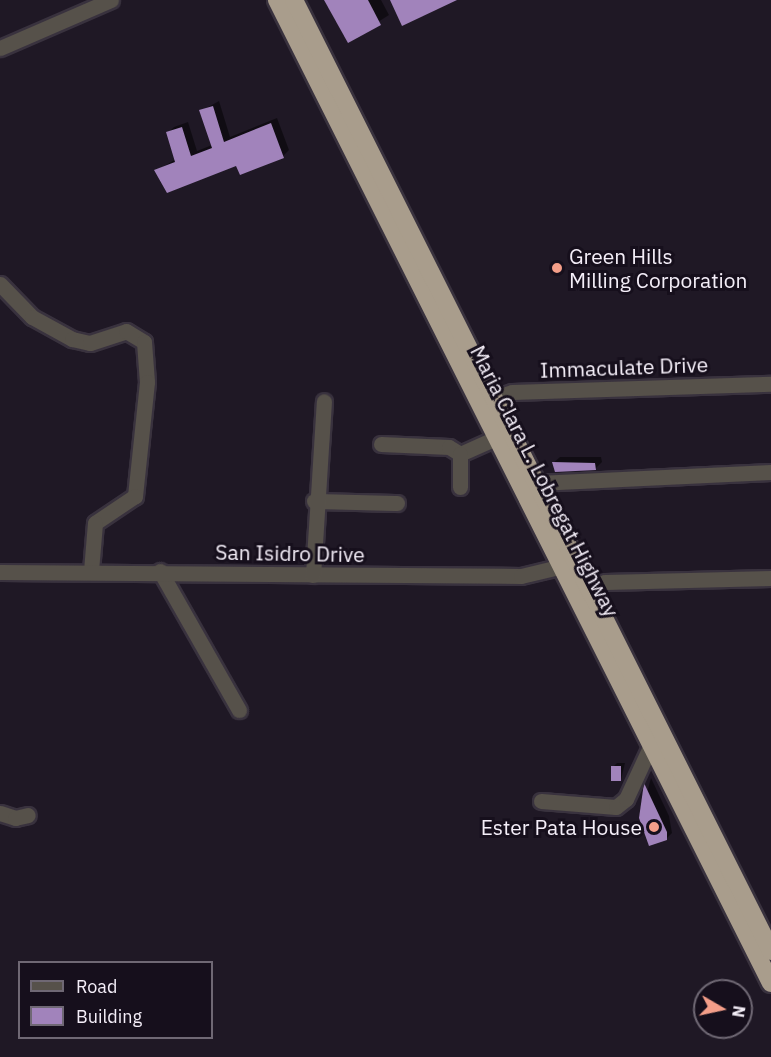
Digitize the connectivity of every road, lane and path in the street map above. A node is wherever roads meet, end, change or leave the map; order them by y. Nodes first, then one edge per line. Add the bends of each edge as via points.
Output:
1 (111, 0) edge
2 (277, 0) edge
3 (294, 0) edge
4 (0, 48) edge
5 (0, 284) edge
6 (460, 345) junction
7 (771, 384) edge
8 (487, 400) junction
9 (324, 401) dead end
10 (498, 437) junction
11 (381, 444) dead end
12 (460, 454) junction
13 (771, 472) edge
14 (537, 483) junction
15 (460, 487) dead end
16 (314, 501) junction
17 (397, 503) dead end
18 (570, 564) junction
19 (91, 571) junction
20 (160, 571) junction
21 (0, 572) edge
22 (313, 575) junction
23 (771, 578) edge
24 (581, 587) junction
25 (239, 710) dead end
26 (650, 747) junction
27 (541, 801) dead end
28 (0, 813) edge
29 (28, 815) dead end
30 (708, 849) junction
31 (771, 951) edge
32 (771, 981) edge

1 - 4 street
2 - 6 highway, Maria Clara L. Lobregat Highway
3 - 6 highway, Maria Clara L. Lobregat Highway
5 - 19 street via 32,317 72,339 90,343 126,332 144,342 147,382 135,496 95,523
6 - 8 highway, Maria Clara L. Lobregat Highway
7 - 8 street, Immaculate Drive
8 - 10 highway, Maria Clara L. Lobregat Highway
8 - 14 highway, Maria Clara L. Lobregat Highway
9 - 16 street
10 - 12 street
10 - 18 highway, Maria Clara L. Lobregat Highway
11 - 12 street via 449,447
12 - 15 street
13 - 14 street
14 - 18 highway, Maria Clara L. Lobregat Highway
16 - 17 street
16 - 22 street
18 - 22 street, San Isidro Drive via 521,576
18 - 24 highway, Maria Clara L. Lobregat Highway
19 - 20 street, San Isidro Drive
19 - 21 street, San Isidro Drive
20 - 22 street, San Isidro Drive
20 - 25 street
23 - 24 street
24 - 26 highway, Maria Clara L. Lobregat Highway
24 - 30 highway, Maria Clara L. Lobregat Highway
26 - 27 street via 626,799 616,807
26 - 30 highway, Maria Clara L. Lobregat Highway
28 - 29 street via 15,818
30 - 31 highway, Maria Clara L. Lobregat Highway
30 - 32 highway, Maria Clara L. Lobregat Highway

